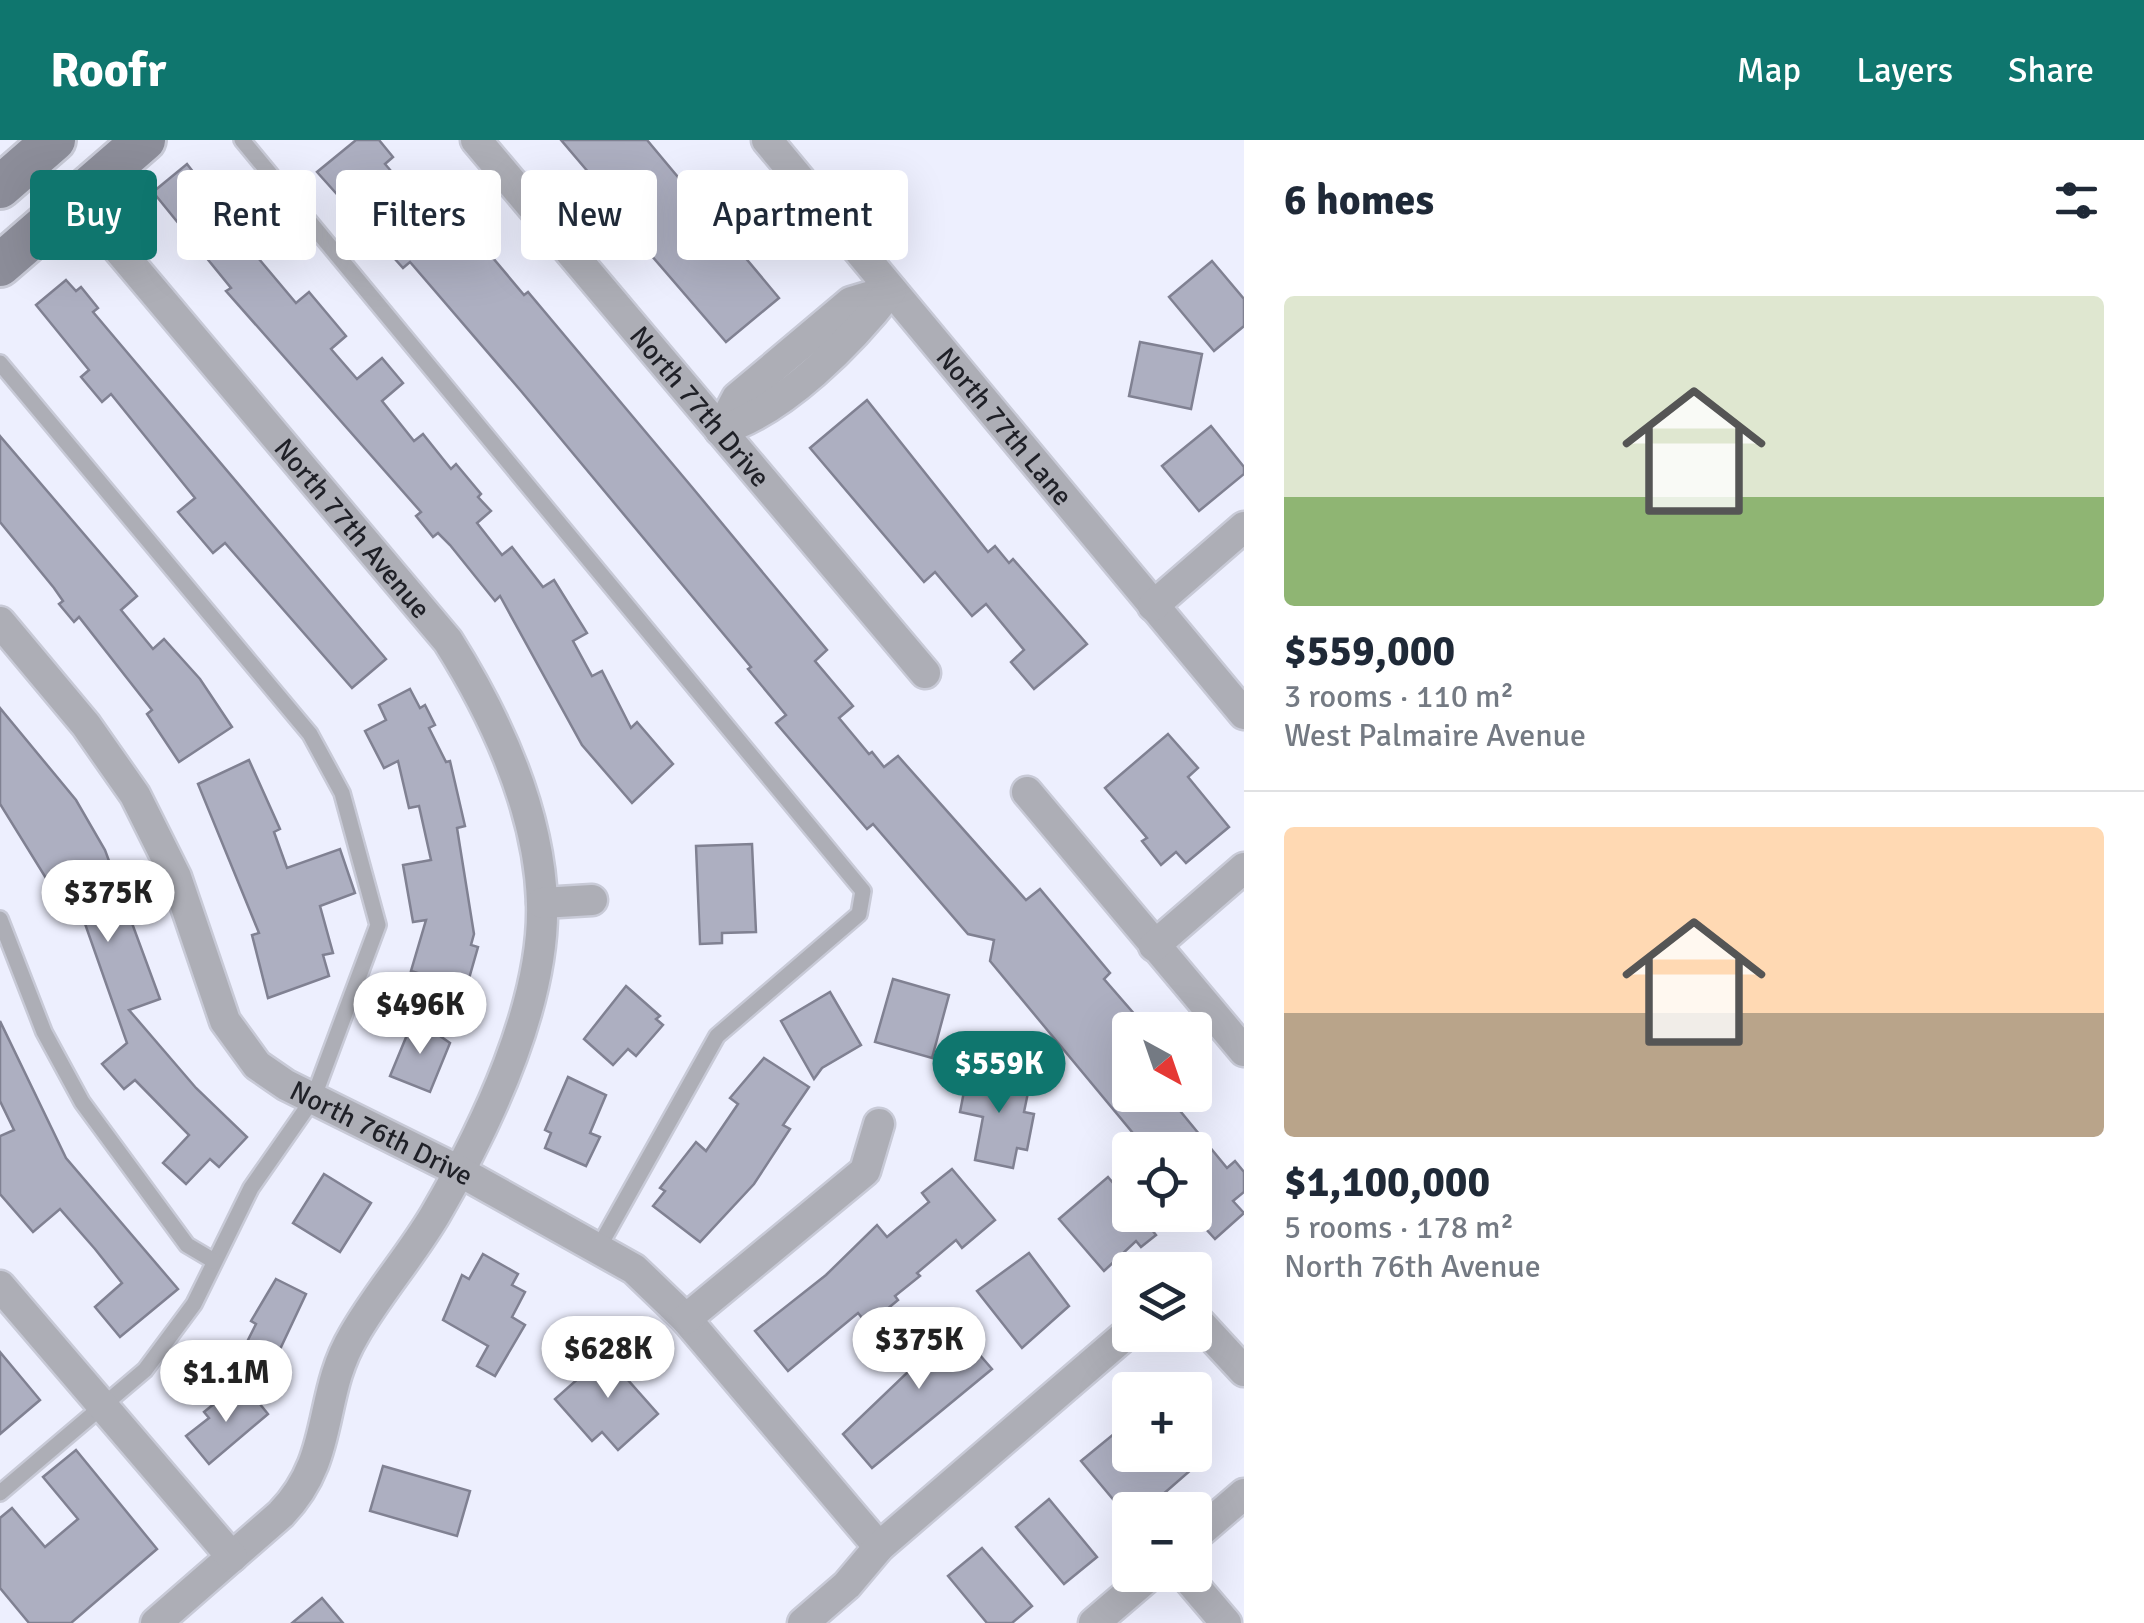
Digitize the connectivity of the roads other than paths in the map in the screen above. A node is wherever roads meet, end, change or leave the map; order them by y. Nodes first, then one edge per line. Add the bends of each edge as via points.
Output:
1 (54, 140) edge
2 (144, 140) edge
3 (242, 140) edge
4 (476, 140) edge
5 (767, 140) edge
6 (110, 170) edge
7 (0, 187) edge
8 (30, 239) edge
9 (127, 260) edge
10 (0, 265) edge
11 (891, 290) junction
12 (0, 364) edge
13 (720, 430) junction
14 (1244, 528) edge
15 (1153, 606) junction
16 (0, 622) edge
17 (925, 673) dead end
18 (1244, 714) edge
19 (1027, 792) dead end
20 (1244, 868) edge
21 (592, 900) dead end
22 (542, 903) junction
23 (0, 919) edge
24 (1154, 946) junction
25 (1244, 1051) edge
26 (313, 1099) junction
27 (879, 1124) dead end
28 (459, 1171) junction
29 (600, 1248) junction
30 (214, 1261) junction
31 (0, 1286) edge
32 (686, 1319) junction
33 (1212, 1337) edge
34 (1112, 1347) edge
35 (1244, 1372) edge
36 (103, 1406) junction
37 (0, 1493) edge
38 (1244, 1494) edge
39 (1212, 1521) edge
40 (879, 1547) junction
41 (232, 1557) junction
42 (1130, 1592) edge
43 (1200, 1592) edge
44 (156, 1623) edge
45 (802, 1623) edge
46 (1094, 1623) edge
47 (1226, 1623) edge

1 - 7 main road
2 - 6 main road
3 - 29 lane via 863,890 858,914 717,1036
4 - 13 street, North 77th Drive
5 - 11 street, North 77th Lane
8 - 10 main road
9 - 22 street, North 77th Avenue via 448,641 504,742
11 - 13 street via 862,328 752,421
11 - 15 street, North 77th Lane
12 - 26 lane via 310,734 342,793 378,925
13 - 17 street, North 77th Drive
14 - 15 street
15 - 18 street, North 77th Lane
16 - 26 street, North 76th Drive via 86,725 151,822 212,992 239,1045 257,1065
19 - 24 street
20 - 24 street
21 - 22 street
22 - 28 street, North 77th Avenue via 514,1046
23 - 30 lane via 44,1032 82,1102 187,1245
24 - 25 street
26 - 28 street, North 76th Drive
26 - 30 lane via 251,1188
27 - 32 street via 865,1171
28 - 29 street, North 76th Drive
28 - 41 street, North 77th Avenue via 336,1371 321,1454 297,1498
29 - 32 street, North 76th Drive via 634,1269
30 - 36 lane via 194,1304 154,1358
31 - 36 street
32 - 40 street, North 76th Drive
33 - 35 street
34 - 40 street
36 - 37 lane
36 - 41 street
38 - 39 street
40 - 45 street
41 - 44 street, North 77th Avenue
42 - 46 street
43 - 47 street

